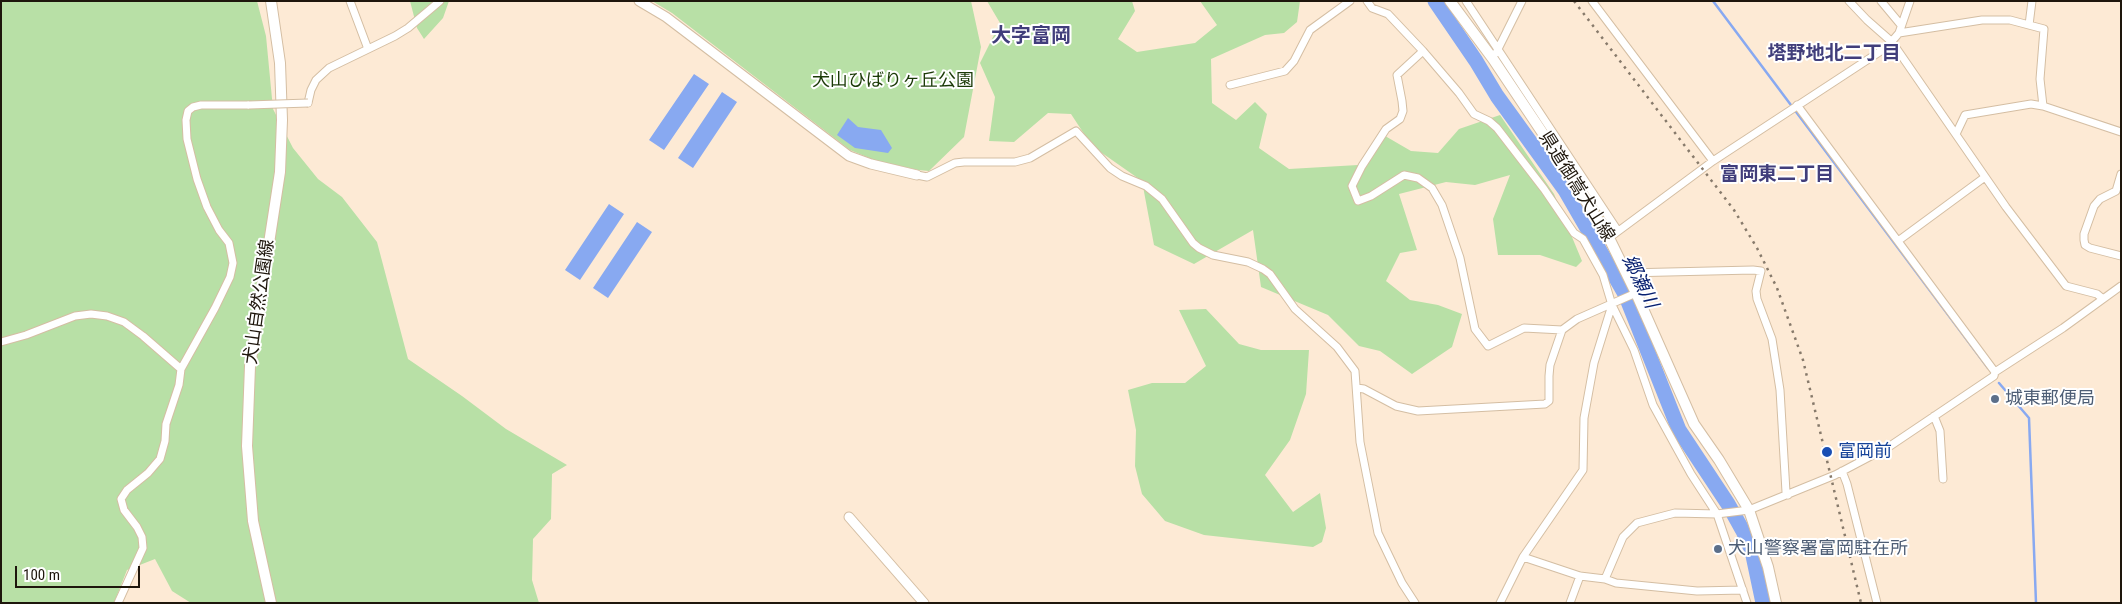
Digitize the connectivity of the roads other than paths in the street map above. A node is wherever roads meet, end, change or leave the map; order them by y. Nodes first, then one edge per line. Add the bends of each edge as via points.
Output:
1 (271, 1) edge
2 (350, 1) edge
3 (440, 1) edge
4 (639, 1) edge
5 (1350, 1) edge
6 (1367, 1) edge
7 (1450, 1) edge
8 (1466, 1) edge
9 (1522, 1) edge
10 (1592, 1) edge
11 (1849, 1) edge
12 (1881, 1) edge
13 (1910, 1) edge
14 (2032, 1) edge
15 (1901, 25) junction
16 (2028, 25) junction
17 (1899, 32) junction
18 (1892, 42) junction
19 (368, 49) junction
20 (1498, 49) junction
21 (1423, 51) junction
22 (1493, 59) junction
23 (1230, 85) dead end
24 (1796, 105) junction
25 (2043, 106) junction
26 (2121, 132) edge
27 (1956, 134) junction
28 (1713, 161) junction
29 (2121, 174) edge
30 (917, 175) joint
31 (1985, 177) junction
32 (1618, 231) junction
33 (1608, 238) junction
34 (1898, 241) junction
35 (2121, 256) edge
36 (1626, 273) junction
37 (2121, 286) edge
38 (1634, 294) junction
39 (2102, 299) junction
40 (1612, 305) junction
41 (1562, 330) junction
42 (1, 342) edge
43 (181, 369) junction
44 (1996, 372) junction
45 (1357, 388) junction
46 (1934, 416) junction
47 (1842, 471) junction
48 (1943, 479) dead end
49 (1788, 495) junction
50 (1748, 510) junction
51 (1717, 514) junction
52 (849, 517) dead end
53 (1523, 557) junction
54 (1580, 576) junction
55 (1605, 579) junction
56 (1743, 590) junction
57 (118, 603) edge
58 (271, 603) edge
59 (924, 603) edge
60 (1416, 603) edge
61 (1500, 603) edge
62 (1570, 603) edge
63 (1747, 603) edge
64 (1776, 603) edge
65 (1877, 603) edge

1 - 58 main road, 犬山自然公園線 via 280,63 280,172 250,366 248,446 253,521
2 - 19 street
3 - 19 street via 408,28
4 - 30 street via 666,17 849,156
5 - 23 street via 1310,30 1285,71
6 - 21 street via 1372,8 1388,14
7 - 22 main road, 県道御嵩犬山線
8 - 20 street
9 - 20 street
10 - 28 street
11 - 18 street
12 - 15 street
13 - 15 street
14 - 16 street
15 - 17 street
16 - 17 street via 2010,20 1982,20
16 - 25 street via 2044,29 2040,79
17 - 18 street
18 - 24 street
18 - 27 street
19 - 43 street, bridge via 329,68 316,80 308,103 201,105 188,111 187,139 197,180 211,215 229,243 233,263 215,308
20 - 22 street
20 - 32 street
21 - 40 street via 1474,114 1497,128 1544,189 1553,206 1574,233 1583,239 1603,275
21 - 41 street via 1397,75 1403,112 1400,119 1386,129 1358,172 1352,186 1358,201 1404,175 1418,178 1432,188 1442,205 1460,258 1475,329 1488,346 1524,328
22 - 33 main road, 県道御嵩犬山線
24 - 28 street
24 - 34 street
25 - 26 street
25 - 27 street via 2031,104 1965,115
27 - 31 street
28 - 32 street
29 - 35 street via 2116,191 2094,206 2084,240 2090,248
30 - 45 street via 927,177 955,163 1015,162 1030,158 1076,131 1110,168 1146,186 1162,199 1199,248 1213,255 1248,262 1270,274 1295,309 1350,362
31 - 34 street
31 - 39 street via 2066,286 2098,294
32 - 33 street
33 - 36 main road, 県道御嵩犬山線
34 - 44 street
36 - 38 main road, 県道御嵩犬山線
36 - 49 street via 1761,271 1756,291 1773,347 1780,390
37 - 39 street
38 - 40 street
38 - 50 main road, 県道御嵩犬山線 via 1694,424
39 - 44 street
40 - 41 street
40 - 51 street via 1634,350 1653,405
40 - 53 street via 1594,363 1584,418 1584,470
41 - 45 street via 1550,365 1549,401 1545,404 1418,411 1396,406
42 - 43 street via 75,316 107,316 130,327
43 - 57 street via 160,459 127,490 122,500 124,510 138,527 143,548
44 - 46 street
45 - 60 street via 1360,442 1378,533
46 - 47 street via 1890,446
46 - 48 street via 1940,431
47 - 49 street
47 - 65 street
49 - 50 street
50 - 51 street
50 - 64 main road, 県道御嵩犬山線 via 1768,567
51 - 55 street via 1675,513 1637,523 1623,537
51 - 56 street
52 - 59 street
53 - 54 street
53 - 61 street
54 - 55 street
54 - 62 street
55 - 56 street via 1663,589
56 - 63 street

